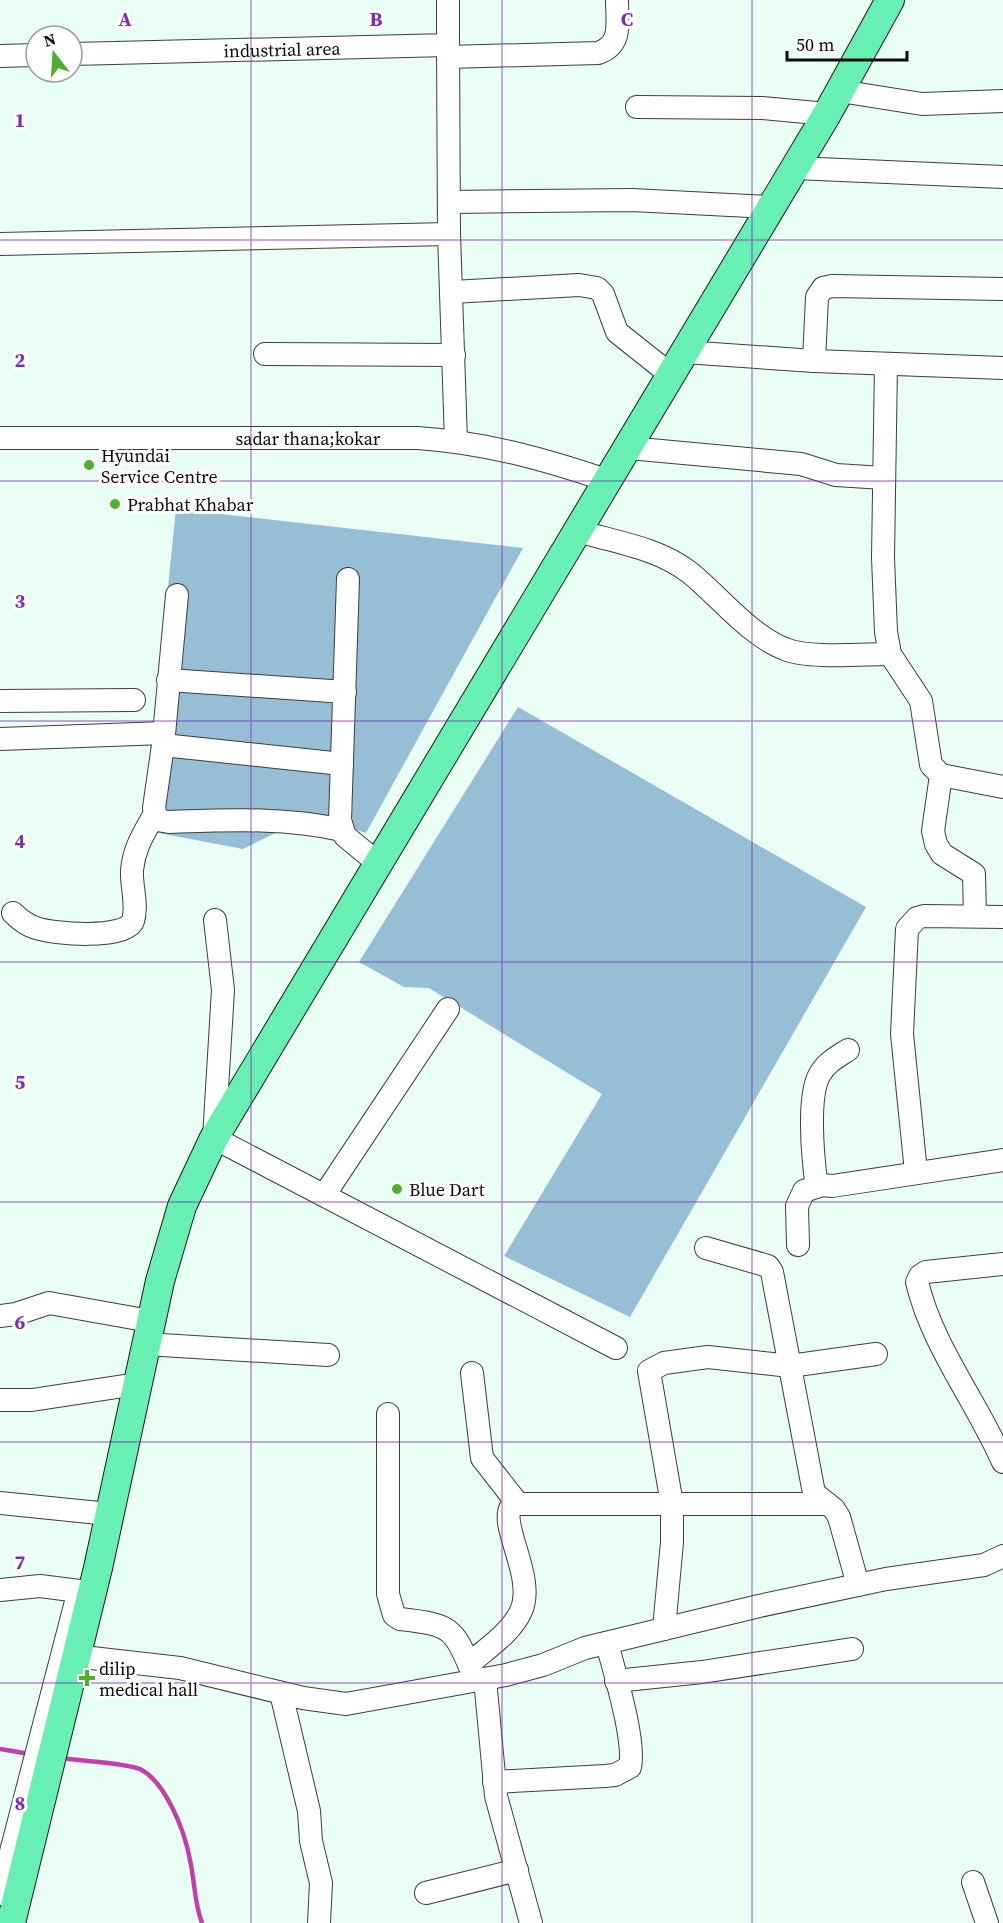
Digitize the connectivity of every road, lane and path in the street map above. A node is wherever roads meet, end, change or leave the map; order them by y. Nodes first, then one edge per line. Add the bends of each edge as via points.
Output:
1 (448, 0) edge
2 (617, 0) edge
3 (890, 0) edge
4 (448, 51) junction
5 (84, 54) edge
6 (24, 55) edge
7 (0, 56) edge
8 (1003, 101) edge
9 (833, 103) junction
10 (637, 107) dead end
11 (795, 168) junction
12 (1003, 177) edge
13 (449, 202) junction
14 (770, 207) junction
15 (449, 234) junction
16 (0, 244) edge
17 (1003, 290) edge
18 (452, 292) junction
19 (265, 354) dead end
20 (454, 355) junction
21 (814, 361) junction
22 (677, 363) junction
23 (886, 364) junction
24 (1003, 368) edge
25 (0, 438) edge
26 (456, 441) junction
27 (629, 448) junction
28 (884, 478) junction
29 (609, 481) junction
30 (578, 531) junction
31 (348, 579) dead end
32 (177, 595) dead end
33 (890, 654) junction
34 (168, 680) junction
35 (345, 692) junction
36 (134, 700) dead end
37 (0, 701) edge
38 (0, 739) edge
39 (163, 739) junction
40 (342, 764) junction
41 (941, 775) junction
42 (1003, 787) edge
43 (154, 815) junction
44 (342, 830) junction
45 (379, 864) junction
46 (13, 913) dead end
47 (975, 916) junction
48 (1003, 917) edge
49 (215, 920) dead end
50 (448, 1009) dead end
51 (848, 1050) dead end
52 (214, 1137) junction
53 (1003, 1160) edge
54 (916, 1172) junction
55 (822, 1185) junction
56 (325, 1194) junction
57 (798, 1245) dead end
58 (706, 1248) dead end
59 (1003, 1264) edge
60 (0, 1316) edge
61 (147, 1333) junction
62 (616, 1348) dead end
63 (328, 1354) dead end
64 (876, 1354) dead end
65 (790, 1366) junction
66 (472, 1373) dead end
67 (136, 1384) junction
68 (0, 1400) edge
69 (388, 1414) dead end
70 (129, 1424) junction
71 (1003, 1462) edge
72 (0, 1503) edge
73 (518, 1504) junction
74 (672, 1504) junction
75 (827, 1504) junction
76 (99, 1513) junction
77 (1003, 1556) edge
78 (858, 1585) junction
79 (0, 1590) edge
80 (79, 1591) junction
81 (664, 1629) junction
82 (608, 1643) junction
83 (852, 1649) dead end
84 (83, 1657) junction
85 (477, 1674) junction
86 (616, 1681) junction
87 (281, 1693) junction
88 (48, 1756) junction
89 (494, 1782) junction
90 (6, 1846) edge
91 (517, 1870) junction
92 (974, 1882) dead end
93 (426, 1893) dead end
94 (0, 1894) edge
95 (983, 1922) edge
96 (1, 1923) edge
97 (11, 1923) edge
98 (18, 1923) edge
99 (319, 1923) edge
100 (531, 1923) edge

1 - 4 street
2 - 4 street, industrial area via 617,36 606,51
3 - 9 main road
4 - 5 street, industrial area
4 - 13 street
6 - 7 street
8 - 9 street
9 - 10 street via 762,108
9 - 11 main road
11 - 12 street
11 - 14 main road
13 - 14 street via 632,200
13 - 15 street
14 - 22 main road
15 - 16 street
15 - 18 street
17 - 21 street via 832,285 823,288 817,297
18 - 20 street
18 - 22 street via 579,285 597,288 617,332
19 - 20 street
20 - 26 street
21 - 22 street
21 - 23 street
22 - 27 main road
23 - 24 street
23 - 28 street
25 - 26 street, sadar thana;kokar
26 - 29 street, sadar thana;kokar via 539,457
27 - 28 street via 790,462 836,475
27 - 29 main road
28 - 33 street via 883,569
29 - 30 main road
30 - 33 street via 674,562 765,638 785,650
30 - 45 main road
31 - 35 street
32 - 34 street
33 - 41 street via 921,701 927,753 931,765
34 - 35 street
34 - 39 street
35 - 40 street
36 - 37 street
38 - 39 street
39 - 40 street
39 - 43 street
40 - 44 street
41 - 42 street
41 - 47 street via 933,831 942,854 974,874
43 - 44 street via 162,822 269,819
43 - 46 street via 135,852 134,911 127,928 66,934 34,928
44 - 45 street via 355,847
45 - 52 main road
47 - 48 street
47 - 54 street via 924,916 907,929 902,1034
49 - 52 street via 223,990
50 - 56 street
51 - 55 street via 826,1064 814,1092 814,1169 816,1181
52 - 56 street
52 - 61 main road via 182,1206
53 - 54 street
54 - 55 street
55 - 57 street via 804,1191 797,1206
56 - 62 street
58 - 65 street via 768,1266 775,1282
59 - 71 street via 926,1272 917,1282 945,1351
60 - 61 street via 48,1303
61 - 63 street
61 - 67 main road
64 - 65 street
65 - 74 street via 708,1357 664,1363 649,1371
65 - 75 street via 812,1486
66 - 73 street via 482,1458
67 - 68 street via 32,1400
67 - 70 main road
69 - 85 street via 390,1607 400,1619 435,1623 454,1634
70 - 76 street via 115,1443
70 - 84 street via 130,1447
70 - 88 main road via 115,1463
72 - 76 street
73 - 74 street
73 - 85 street via 511,1507 507,1517 523,1567 524,1603
74 - 75 street
74 - 81 street
75 - 78 street via 839,1517
76 - 80 street
77 - 78 street via 984,1565
78 - 81 street
79 - 80 street via 40,1586
80 - 88 street
81 - 82 street
82 - 85 street via 543,1665
82 - 86 street
83 - 86 street
84 - 87 street via 180,1668
84 - 88 street
85 - 87 street via 346,1704
85 - 89 street
86 - 89 street via 632,1759 626,1770 605,1776
87 - 99 street via 309,1811 321,1883
88 - 90 street
88 - 96 main road
88 - 97 main road
88 - 98 street
89 - 91 street
90 - 94 street
91 - 93 street
91 - 100 street
92 - 95 street

